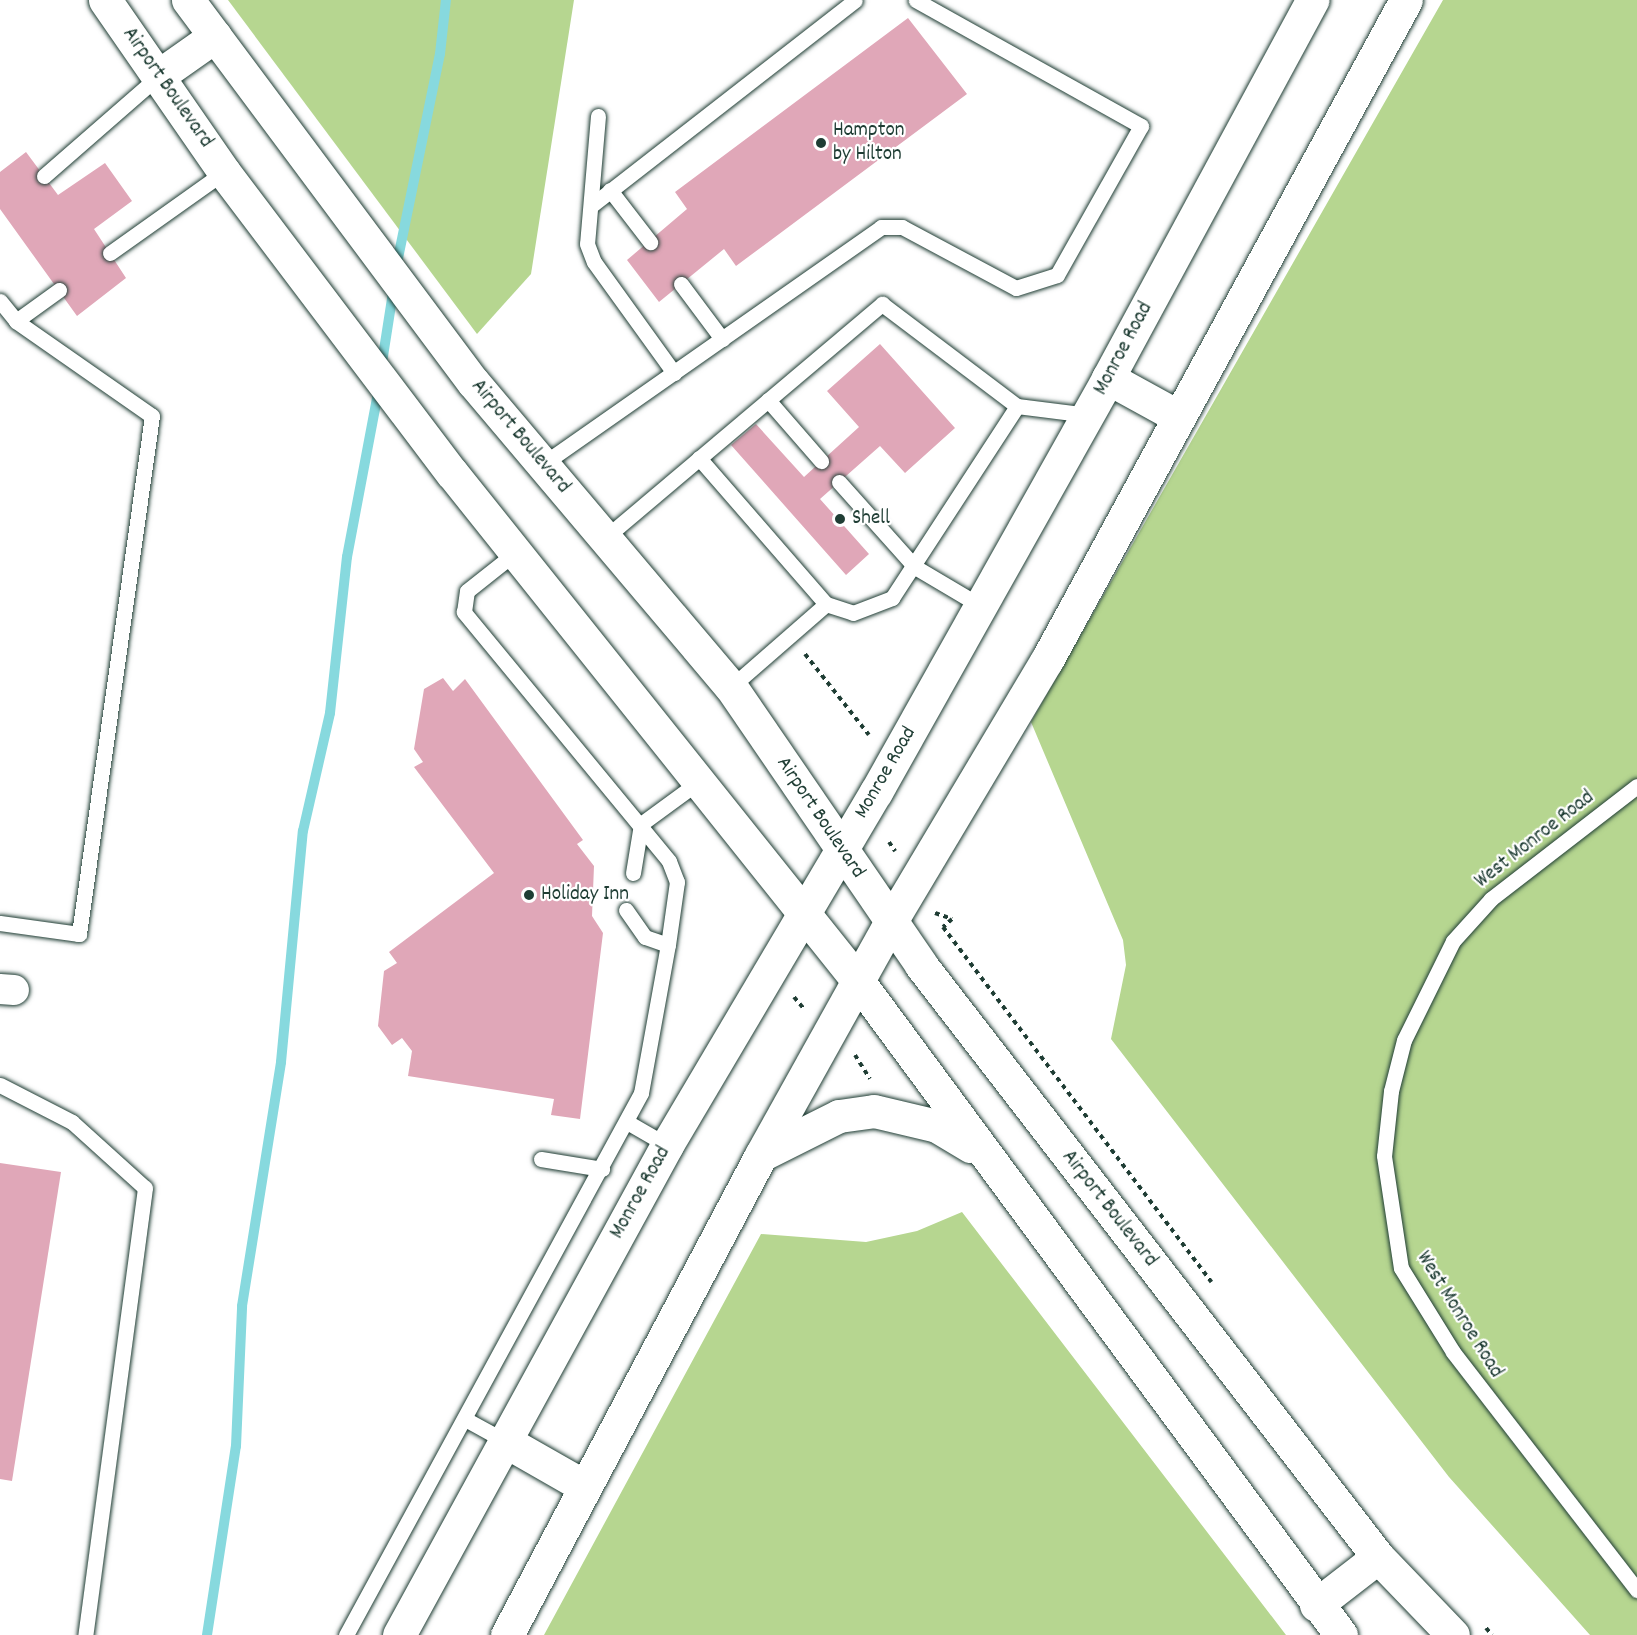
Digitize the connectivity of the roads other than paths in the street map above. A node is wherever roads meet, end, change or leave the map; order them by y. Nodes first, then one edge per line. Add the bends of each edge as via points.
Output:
1 (105, 0) edge
2 (188, 0) edge
3 (855, 0) edge
4 (916, 0) edge
5 (1312, 0) edge
6 (1406, 0) edge
7 (215, 36) junction
8 (161, 74) junction
9 (598, 116) dead end
10 (224, 172) junction
11 (44, 176) dead end
12 (610, 190) junction
13 (592, 205) junction
14 (650, 242) dead end
15 (110, 254) dead end
16 (681, 284) dead end
17 (59, 290) dead end
18 (0, 301) edge
19 (16, 321) junction
20 (722, 339) junction
21 (674, 373) junction
22 (1108, 378) junction
23 (768, 400) junction
24 (1017, 406) junction
25 (1088, 415) junction
26 (1179, 417) junction
27 (699, 458) junction
28 (821, 461) dead end
29 (543, 464) junction
30 (839, 482) dead end
31 (605, 538) junction
32 (514, 553) junction
33 (915, 567) junction
34 (826, 604) junction
35 (981, 606) junction
36 (730, 687) junction
37 (697, 783) junction
38 (1637, 786) edge
39 (641, 824) junction
40 (841, 849) junction
41 (633, 873) dead end
42 (626, 910) dead end
43 (801, 913) junction
44 (0, 923) edge
45 (890, 923) junction
46 (668, 945) junction
47 (858, 981) junction
48 (0, 1085) edge
49 (627, 1122) junction
50 (667, 1145) junction
51 (980, 1153) junction
52 (761, 1155) junction
53 (541, 1159) dead end
54 (602, 1169) junction
55 (465, 1419) junction
56 (505, 1441) junction
57 (582, 1485) junction
58 (1378, 1557) junction
59 (1637, 1590) edge
60 (1316, 1605) junction
61 (1466, 1628) edge
62 (85, 1635) edge
63 (346, 1635) edge
64 (399, 1635) edge
65 (507, 1635) edge
66 (1341, 1635) edge

1 - 8 main road, Airport Boulevard
2 - 7 main road, Airport Boulevard
3 - 12 lane
4 - 20 lane via 1141,126 1057,275 1017,288 902,227 881,227
5 - 22 main road, Monroe Road
6 - 26 main road
7 - 8 main road
7 - 29 main road, Airport Boulevard via 473,382
8 - 10 main road, Airport Boulevard
8 - 11 lane
9 - 13 lane
10 - 15 lane
10 - 32 main road, Airport Boulevard
12 - 13 lane
12 - 14 lane
13 - 21 lane via 587,244 594,262
16 - 20 lane
17 - 19 lane
18 - 19 lane
19 - 44 lane via 152,416 79,934
20 - 21 lane
21 - 29 lane
22 - 25 main road, Monroe Road
22 - 26 main road
23 - 24 lane via 882,304
23 - 27 lane
23 - 28 lane
24 - 25 lane
24 - 33 lane
25 - 35 main road, Monroe Road
26 - 45 main road via 1047,660
27 - 31 lane
27 - 34 lane
29 - 31 main road, Airport Boulevard
30 - 33 lane
31 - 36 main road, Airport Boulevard
32 - 37 main road, Airport Boulevard
32 - 39 lane via 467,591 464,612
33 - 34 lane via 892,598 853,613
33 - 35 lane
34 - 36 lane
35 - 40 main road, Monroe Road
36 - 40 main road, Airport Boulevard
37 - 39 lane
37 - 43 main road, Airport Boulevard
38 - 59 lane, West Monroe Road via 1491,899 1453,941 1404,1040 1391,1091 1384,1156 1401,1268 1473,1380
39 - 41 lane
39 - 46 lane via 677,882
40 - 43 main road, Monroe Road
40 - 45 main road, Airport Boulevard
42 - 46 lane via 645,937
43 - 47 main road, Airport Boulevard
43 - 50 main road, Monroe Road
45 - 47 main road
45 - 58 main road, Airport Boulevard
46 - 49 lane via 641,1093
47 - 51 main road, Airport Boulevard
47 - 52 main road
48 - 62 lane via 72,1122 145,1188
49 - 50 lane
49 - 54 lane
50 - 56 main road, Monroe Road
51 - 52 main road via 937,1126 874,1111 839,1116
51 - 60 main road, Airport Boulevard
52 - 57 main road
53 - 54 lane
54 - 55 lane
55 - 56 lane
55 - 63 lane
56 - 57 main road
56 - 64 main road, Monroe Road
57 - 65 main road
58 - 60 main road
58 - 61 main road, Airport Boulevard
60 - 66 main road, Airport Boulevard

